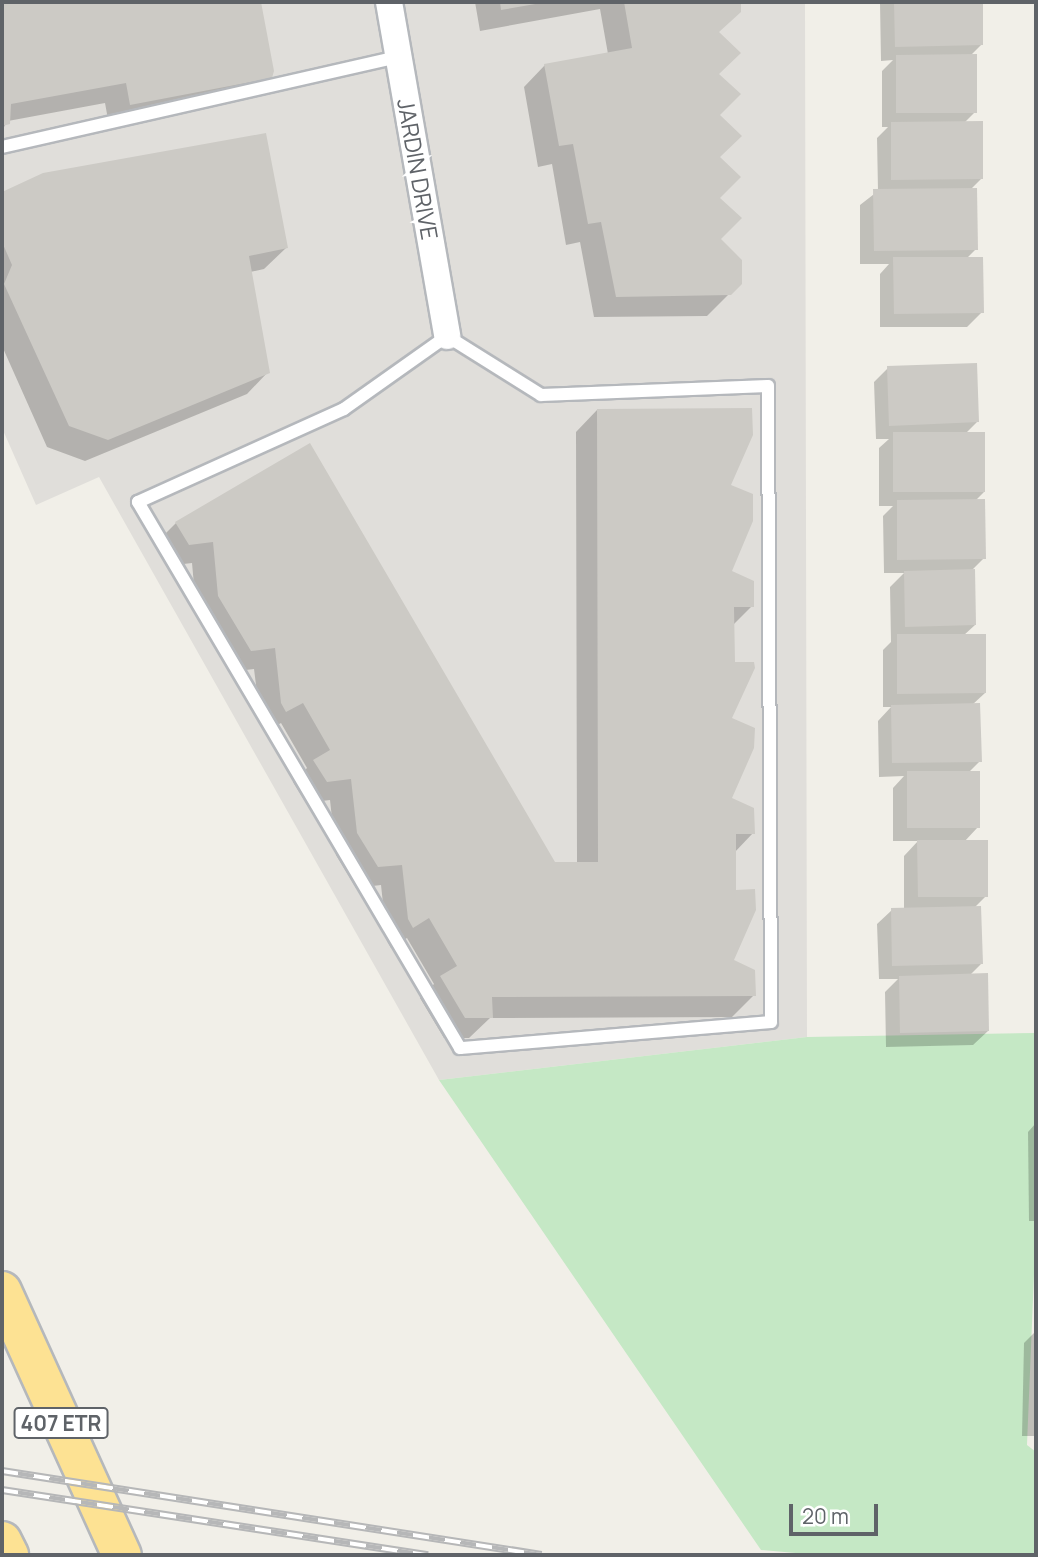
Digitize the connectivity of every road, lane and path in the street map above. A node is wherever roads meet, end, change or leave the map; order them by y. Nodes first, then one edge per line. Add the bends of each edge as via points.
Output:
1 (388, 2) edge
2 (398, 57) junction
3 (2, 147) edge
4 (447, 335) junction
5 (2, 1291) edge
6 (2, 1541) edge
7 (9, 1555) edge
8 (122, 1555) edge

1 - 2 street, JARDIN DRIVE
2 - 3 lane
2 - 4 street, JARDIN DRIVE
4 - 4 lane via 344,409 138,502 460,1048 771,1022 768,386 541,394
5 - 8 highway, 407 ETR
6 - 7 highway

